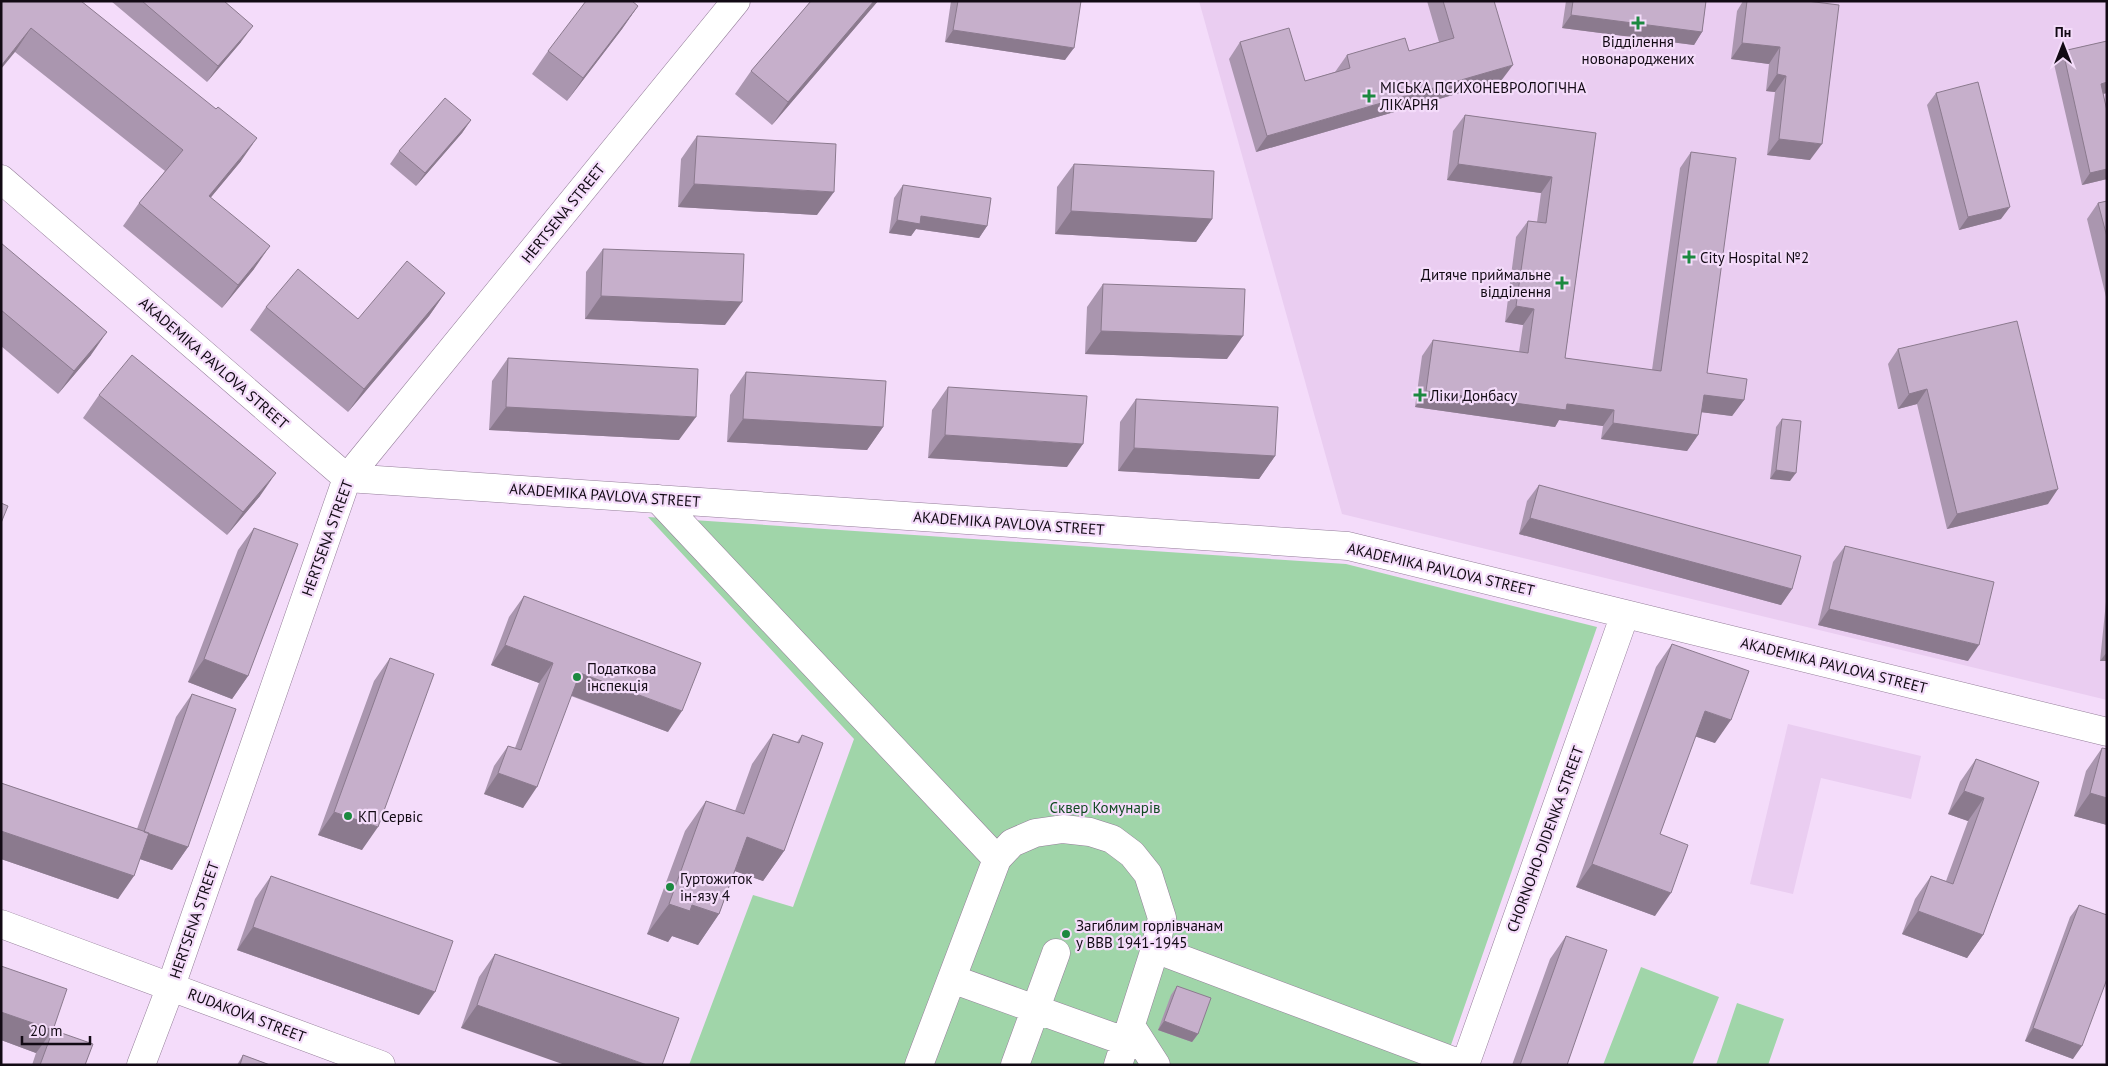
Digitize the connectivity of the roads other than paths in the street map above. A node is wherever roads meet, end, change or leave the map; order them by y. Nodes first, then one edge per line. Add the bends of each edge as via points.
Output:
1 (736, 1) edge
2 (1, 179) edge
3 (347, 478) junction
4 (658, 499) junction
5 (1625, 614) junction
6 (2107, 732) edge
7 (997, 859) junction
8 (1, 924) edge
9 (1155, 949) junction
10 (1056, 953) dead end
11 (952, 979) junction
12 (171, 986) junction
13 (1036, 1009) junction
14 (1125, 1044) edge
15 (141, 1065) edge
16 (381, 1065) edge
17 (919, 1065) edge
18 (1015, 1065) edge
19 (1156, 1065) edge
20 (1464, 1065) edge

1 - 3 street, HERTSENA STREET
2 - 3 street, AKADEMIKA PAVLOVA STREET
3 - 4 street, AKADEMIKA PAVLOVA STREET
3 - 12 street, HERTSENA STREET
4 - 5 street, AKADEMIKA PAVLOVA STREET via 1348,546
4 - 7 street
5 - 6 street, AKADEMIKA PAVLOVA STREET
5 - 20 street, CHORNOHO-DIDENKA STREET
7 - 9 street via 1012,843 1035,833 1090,832 1112,839 1132,854 1148,874 1162,918
7 - 11 street
8 - 12 street, RUDAKOVA STREET
9 - 14 street
9 - 20 street
10 - 13 street
11 - 13 street
11 - 17 street
12 - 15 street, HERTSENA STREET
12 - 16 street, RUDAKOVA STREET
13 - 14 street
13 - 18 street
14 - 19 street

